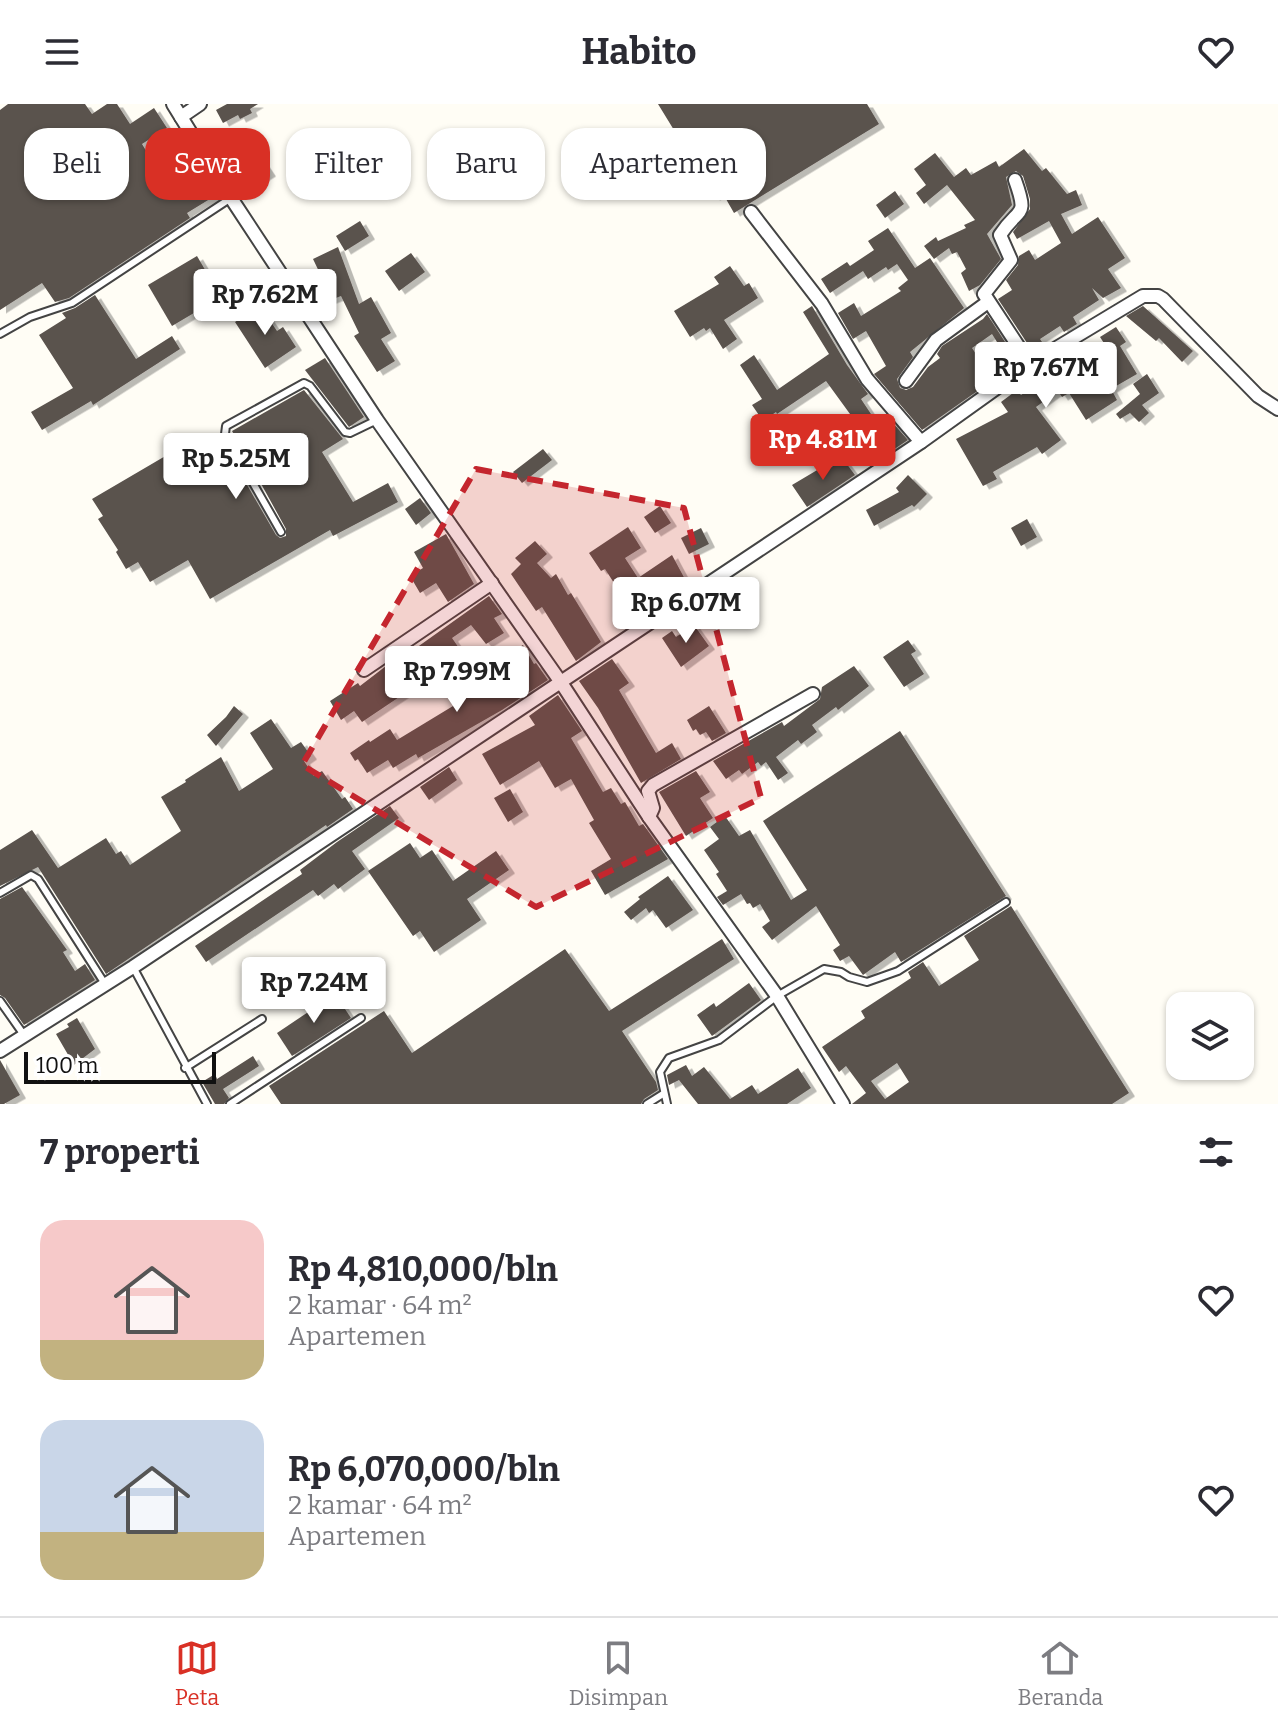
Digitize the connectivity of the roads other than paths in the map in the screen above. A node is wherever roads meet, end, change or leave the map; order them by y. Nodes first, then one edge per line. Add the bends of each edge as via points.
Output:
1 (173, 104) edge
2 (200, 104) edge
3 (181, 117) junction
4 (188, 128) edge
5 (1015, 180) dead end
6 (228, 200) edge
7 (232, 200) edge
8 (751, 212) dead end
9 (988, 302) junction
10 (0, 334) edge
11 (1030, 364) junction
12 (906, 381) dead end
13 (1278, 409) edge
14 (377, 420) junction
15 (921, 442) junction
16 (281, 532) dead end
17 (492, 583) junction
18 (364, 670) dead end
19 (560, 681) junction
20 (813, 694) dead end
21 (649, 817) junction
22 (0, 893) edge
23 (1006, 902) dead end
24 (133, 967) junction
25 (105, 984) junction
26 (777, 996) junction
27 (0, 1001) edge
28 (361, 1018) dead end
29 (262, 1019) dead end
30 (24, 1035) junction
31 (0, 1051) edge
32 (185, 1068) junction
33 (663, 1094) junction
34 (207, 1104) edge
35 (230, 1104) edge
36 (647, 1104) edge
37 (667, 1104) edge
38 (843, 1104) edge

1 - 3 street
2 - 3 street
3 - 4 street
5 - 9 street via 1023,206 1001,233 1011,260 984,290
6 - 10 lane via 72,303
7 - 14 street
8 - 15 street via 822,304 867,379
9 - 11 street
9 - 12 street via 936,340
11 - 13 street via 1136,299 1158,296 1258,396
11 - 15 street
14 - 16 lane via 345,432 304,383 226,426 225,434
14 - 17 street
15 - 19 street
17 - 18 street
17 - 19 street
19 - 21 street
19 - 24 street
20 - 21 street via 657,782 648,791 653,808
21 - 26 street
22 - 25 lane via 34,876
23 - 26 lane via 898,971 867,982 824,969
24 - 25 street
24 - 32 lane
25 - 30 street
26 - 33 lane via 719,1040 669,1058 660,1072
26 - 38 street
27 - 30 lane
28 - 35 lane
29 - 32 lane
30 - 31 street
32 - 34 lane
33 - 36 lane
33 - 37 lane

